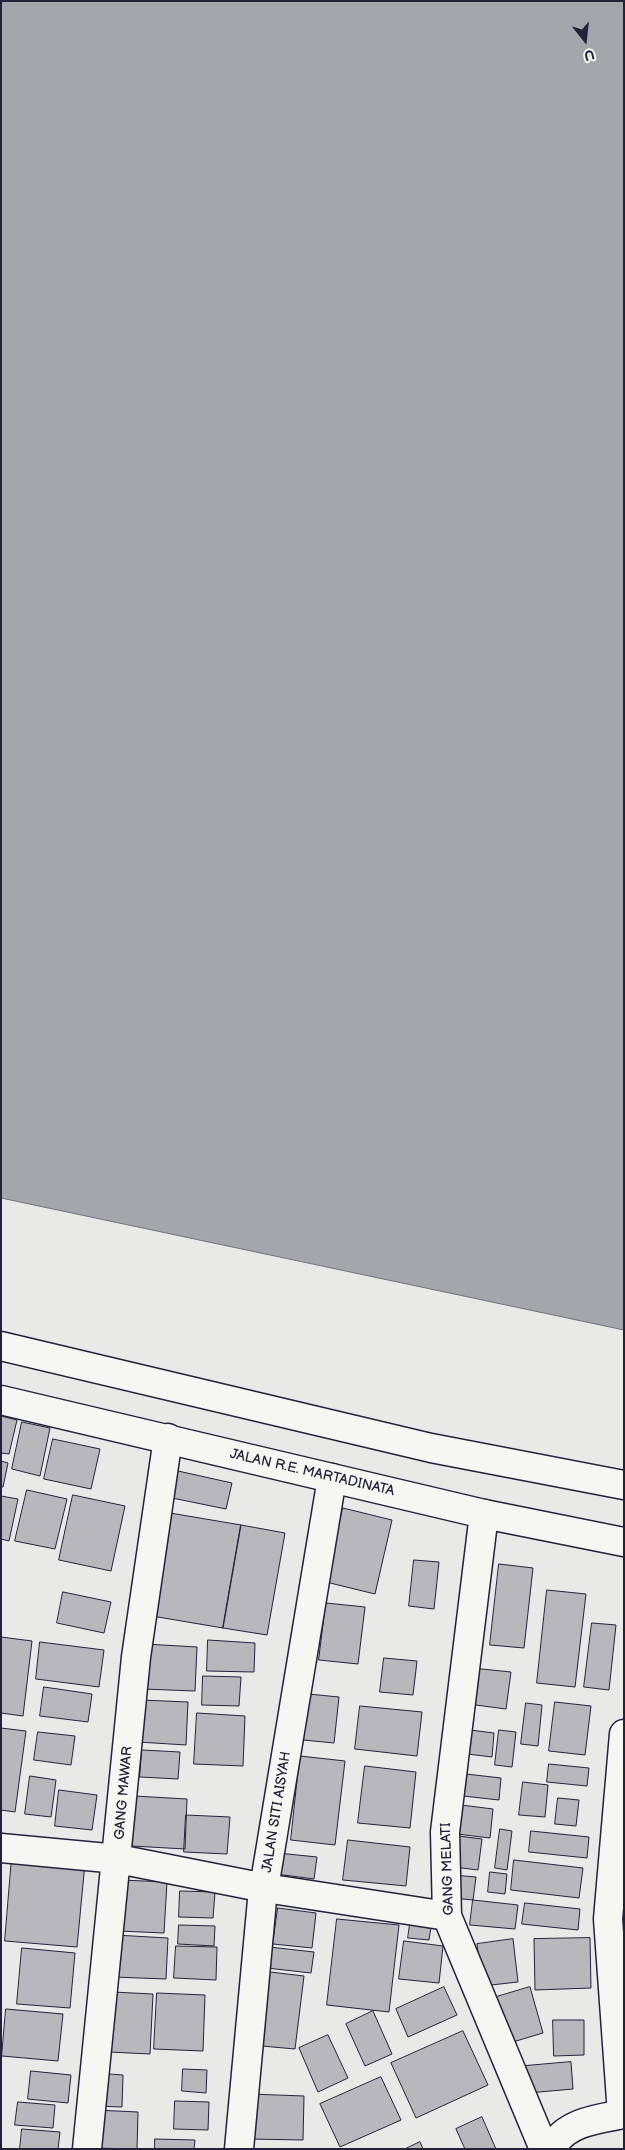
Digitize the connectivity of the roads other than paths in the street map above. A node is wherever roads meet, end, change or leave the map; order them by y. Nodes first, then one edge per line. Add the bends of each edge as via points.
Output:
1 (1, 1346) edge
2 (1, 1400) edge
3 (168, 1438) junction
4 (332, 1478) junction
5 (624, 1485) edge
6 (484, 1514) junction
7 (624, 1542) edge
8 (624, 1734) edge
9 (1, 1848) edge
10 (118, 1859) junction
11 (265, 1888) junction
12 (448, 1916) junction
13 (623, 2114) edge
14 (87, 2149) edge
15 (239, 2149) edge
16 (544, 2149) edge
17 (551, 2149) edge

1 - 5 main road via 430,1448
2 - 3 main road, JALAN R.E. MARTADINATA
3 - 4 main road, JALAN R.E. MARTADINATA
3 - 10 main road, GANG MAWAR via 136,1657
4 - 6 main road, JALAN R.E. MARTADINATA
4 - 11 main road, JALAN SITI AISYAH
6 - 7 main road, JALAN R.E. MARTADINATA
6 - 12 main road, GANG MELATI via 445,1832
8 - 13 main road via 608,1919
9 - 10 main road
10 - 11 main road
10 - 14 main road, GANG MAWAR
11 - 12 main road
11 - 15 main road, JALAN SITI AISYAH
12 - 16 main road, GANG MELATI
13 - 17 main road via 574,2126 564,2131

